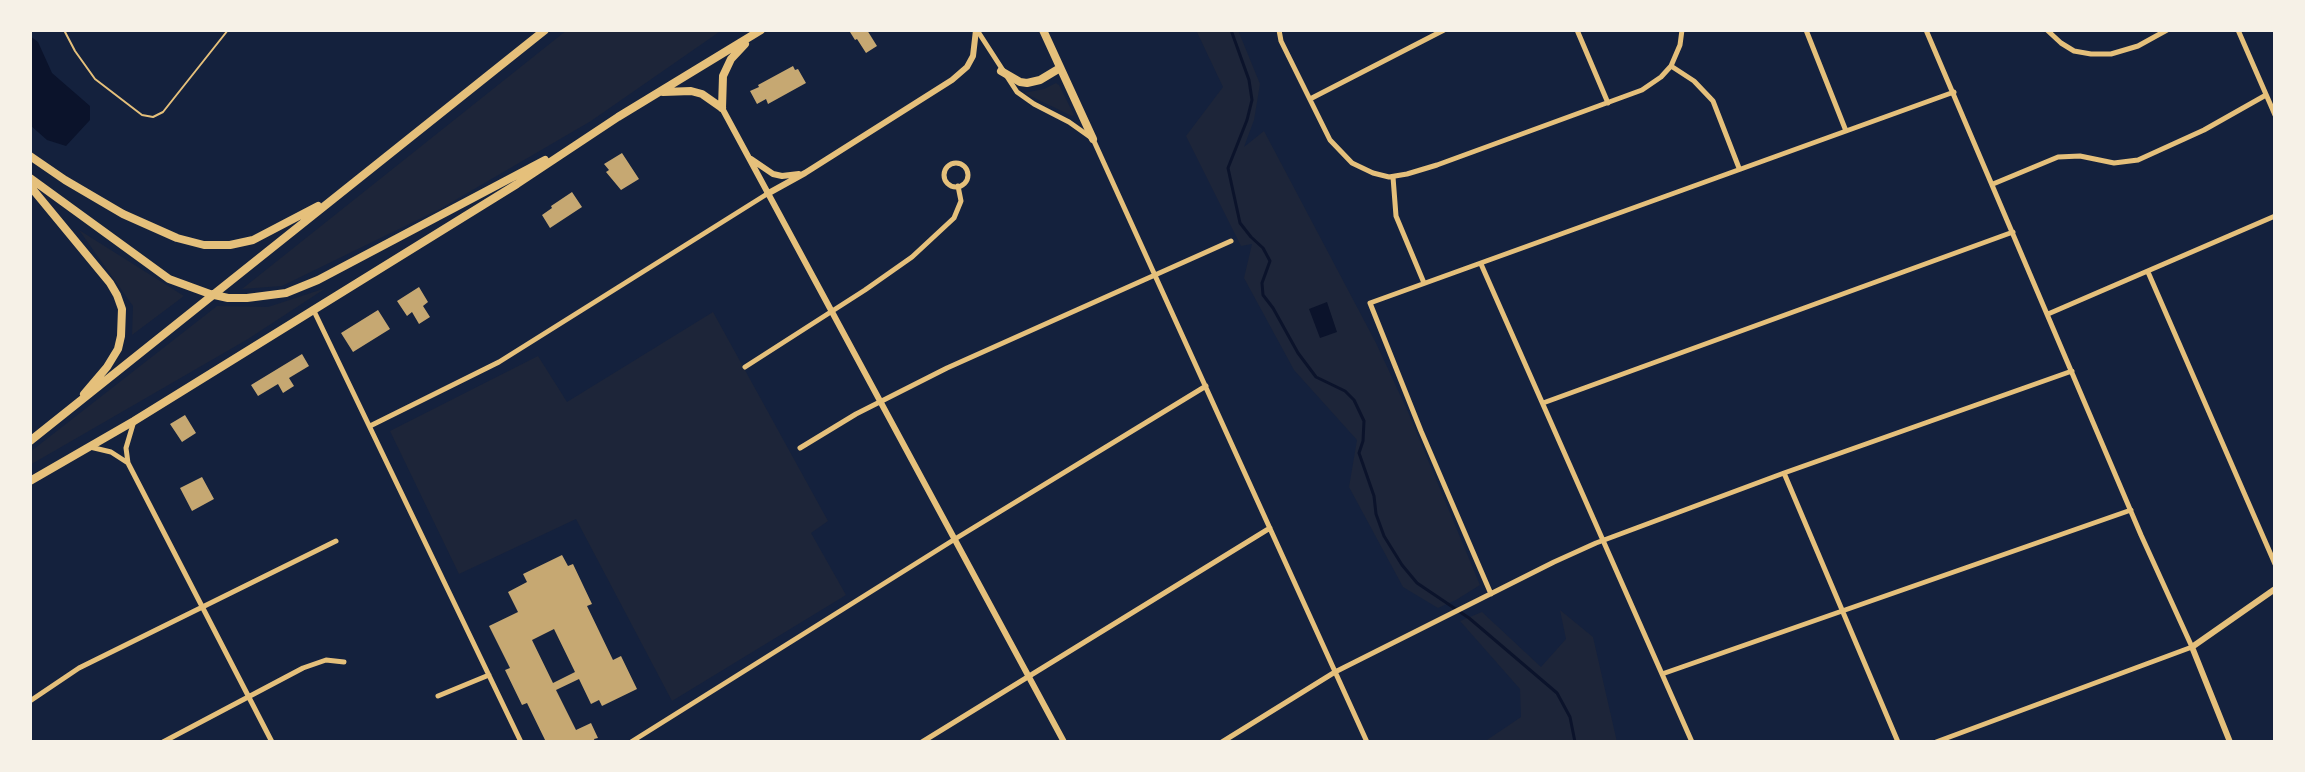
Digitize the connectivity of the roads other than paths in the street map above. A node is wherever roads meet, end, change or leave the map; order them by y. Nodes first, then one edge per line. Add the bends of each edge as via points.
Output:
1 (64, 30) edge
2 (228, 30) edge
3 (545, 30) edge
4 (761, 30) edge
5 (976, 30) edge
6 (1043, 30) edge
7 (1279, 30) edge
8 (1444, 30) edge
9 (1577, 30) edge
10 (1682, 30) edge
11 (1806, 30) edge
12 (1926, 30) edge
13 (2047, 30) edge
14 (2168, 30) edge
15 (2238, 30) edge
16 (751, 36) junction
17 (1671, 66) junction
18 (1060, 68) junction
19 (1001, 71) junction
20 (659, 92) junction
21 (1953, 92) junction
22 (2266, 95) junction
23 (1310, 99) junction
24 (1608, 104) junction
25 (722, 108) junction
26 (2275, 115) edge
27 (1846, 131) junction
28 (591, 135) junction
29 (1093, 139) junction
30 (30, 156) edge
31 (747, 156) junction
32 (1739, 168) junction
33 (805, 173) junction
34 (1393, 177) junction
35 (30, 178) edge
36 (1993, 184) junction
37 (30, 186) edge
38 (958, 186) junction
39 (339, 194) junction
40 (768, 194) junction
41 (2275, 216) edge
42 (2013, 232) junction
43 (1232, 241) dead end
44 (1481, 264) junction
45 (2148, 272) junction
46 (1156, 275) junction
47 (1424, 283) junction
48 (313, 309) junction
49 (831, 311) junction
50 (2048, 314) junction
51 (744, 367) dead end
52 (2072, 371) junction
53 (1206, 386) junction
54 (880, 401) junction
55 (1543, 403) junction
56 (70, 410) junction
57 (134, 421) junction
58 (370, 426) junction
59 (30, 441) edge
60 (90, 447) junction
61 (800, 448) dead end
62 (128, 463) junction
63 (1784, 473) junction
64 (30, 481) edge
65 (2131, 510) junction
66 (1270, 528) junction
67 (955, 539) junction
68 (1603, 540) junction
69 (336, 541) dead end
70 (2275, 564) edge
71 (2275, 589) edge
72 (1491, 594) junction
73 (202, 607) junction
74 (1844, 611) junction
75 (2192, 647) junction
76 (344, 662) dead end
77 (1335, 672) junction
78 (1662, 674) junction
79 (489, 675) junction
80 (1029, 676) junction
81 (438, 696) dead end
82 (249, 697) junction
83 (30, 701) edge
84 (163, 742) edge
85 (272, 742) edge
86 (521, 742) edge
87 (631, 742) edge
88 (922, 742) edge
89 (1064, 742) edge
90 (1222, 742) edge
91 (1367, 742) edge
92 (1692, 742) edge
93 (1898, 742) edge
94 (1936, 742) edge
95 (2230, 742) edge

1 - 2 lane via 95,79 142,115 153,117 164,112
3 - 39 highway
4 - 16 highway
5 - 19 street
5 - 33 street via 973,56 967,68
6 - 18 highway
7 - 23 street
8 - 23 street
9 - 24 street
10 - 17 street
11 - 27 street
12 - 21 street
13 - 14 street via 2061,44 2091,54 2111,54 2138,46
15 - 22 street
16 - 20 highway
16 - 25 highway via 726,68 721,87
17 - 24 street via 1642,90
17 - 32 street via 1694,81 1713,101
18 - 19 highway via 1027,83
18 - 29 highway
19 - 29 street via 1024,98
20 - 25 highway via 702,94
20 - 28 highway
21 - 27 street
21 - 36 street
22 - 26 street
22 - 36 street via 2204,130 2138,160 2114,163 2080,156 2058,157
23 - 34 street via 1341,154 1373,173
24 - 34 street
25 - 31 street
27 - 32 street
28 - 35 highway via 318,280 266,297 228,298 200,292 170,279
28 - 48 highway
29 - 46 street
30 - 39 highway via 123,214 177,238 204,245 253,240
31 - 33 street via 773,174
31 - 40 street
32 - 44 street
33 - 40 street
34 - 47 street via 1396,216
36 - 42 street
37 - 56 highway via 110,284 122,309 118,349
38 - 38 street via 966,183 968,171 955,162 948,166 944,177 950,186
38 - 49 street via 960,207 948,225 912,257
39 - 56 highway
40 - 49 street
40 - 58 street via 500,362
41 - 45 street
42 - 50 street
42 - 55 street
43 - 46 street
44 - 47 street
44 - 55 street
45 - 50 street
45 - 70 street
46 - 53 street
46 - 54 street
47 - 72 street via 1370,303
48 - 57 highway
48 - 58 street
49 - 51 street
49 - 54 street
50 - 52 street
52 - 63 street
52 - 65 street
53 - 66 street
53 - 67 street
54 - 61 street
54 - 67 street
55 - 68 street
56 - 59 highway
57 - 60 highway
57 - 62 street via 126,448
58 - 79 street
60 - 62 street via 111,452
60 - 64 highway
62 - 73 street
63 - 68 street
63 - 74 street
65 - 74 street
65 - 75 street
66 - 77 street
66 - 80 street
67 - 80 street
67 - 87 street
68 - 72 street
68 - 78 street
69 - 73 street
71 - 75 street
72 - 77 street
73 - 82 street
73 - 83 street via 79,668
74 - 78 street
74 - 93 street
75 - 94 street
75 - 95 street
76 - 82 street via 326,660 308,665
77 - 90 street
77 - 91 street
78 - 92 street
79 - 81 street
79 - 86 street
80 - 88 street
80 - 89 street
82 - 84 street
82 - 85 street

